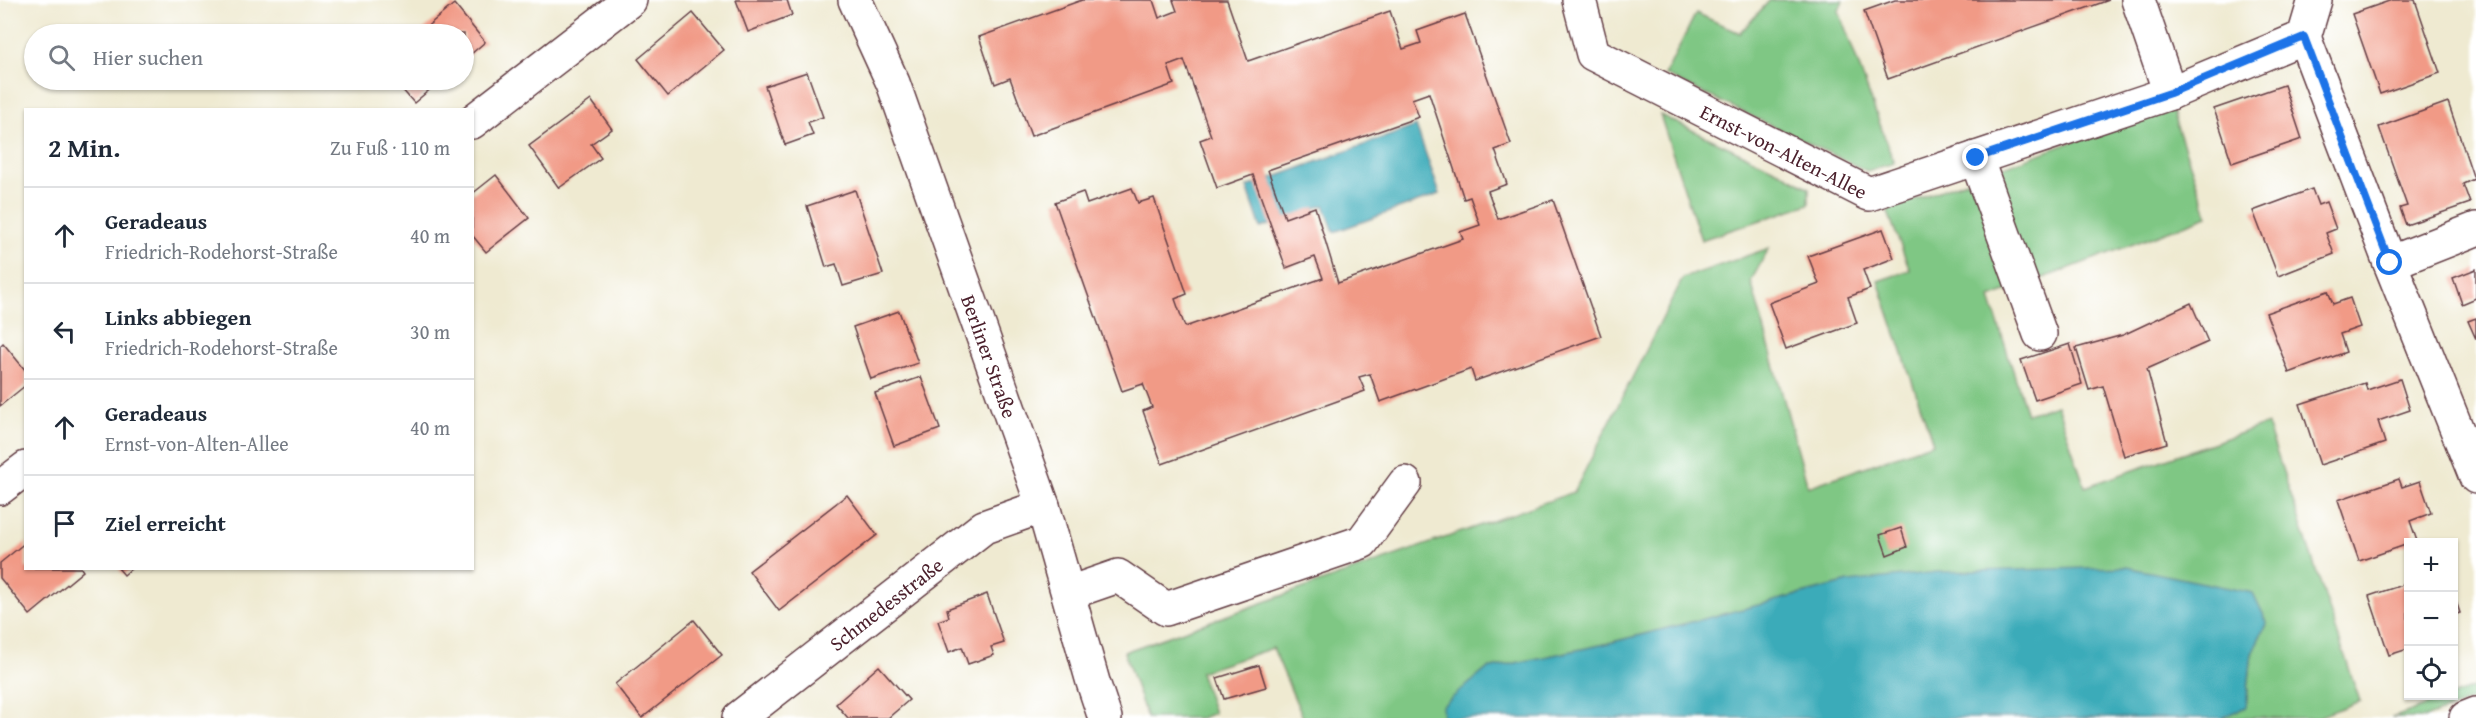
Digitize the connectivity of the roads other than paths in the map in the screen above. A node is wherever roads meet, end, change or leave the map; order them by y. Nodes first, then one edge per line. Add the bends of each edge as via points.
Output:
1 (630, 0) edge
2 (1579, 0) edge
3 (2138, 0) edge
4 (2315, 0) edge
5 (862, 2) edge
6 (2304, 37) junction
7 (2170, 93) junction
8 (474, 120) edge
9 (1976, 158) junction
10 (2476, 229) edge
11 (2390, 263) junction
12 (2040, 334) dead end
13 (24, 470) edge
14 (2476, 477) edge
15 (1405, 483) dead end
16 (0, 488) edge
17 (1043, 506) junction
18 (1069, 592) junction
19 (2476, 714) edge
20 (738, 718) edge
21 (1106, 718) edge
22 (2466, 718) edge

1 - 8 street
2 - 9 street, Ernst-von-Alten-Allee via 1593,54 1869,194
3 - 7 street
4 - 6 street
5 - 17 street, Berliner Straße
6 - 7 street, Ernst-von-Alten-Allee
6 - 11 street
7 - 9 street, Ernst-von-Alten-Allee
9 - 12 street
10 - 11 street
11 - 14 street
13 - 16 street
15 - 18 street via 1362,542 1166,609 1118,576
17 - 18 street, Berliner Straße
17 - 20 street, Schmedesstraße via 984,527
18 - 21 street, Berliner Straße
19 - 22 street

